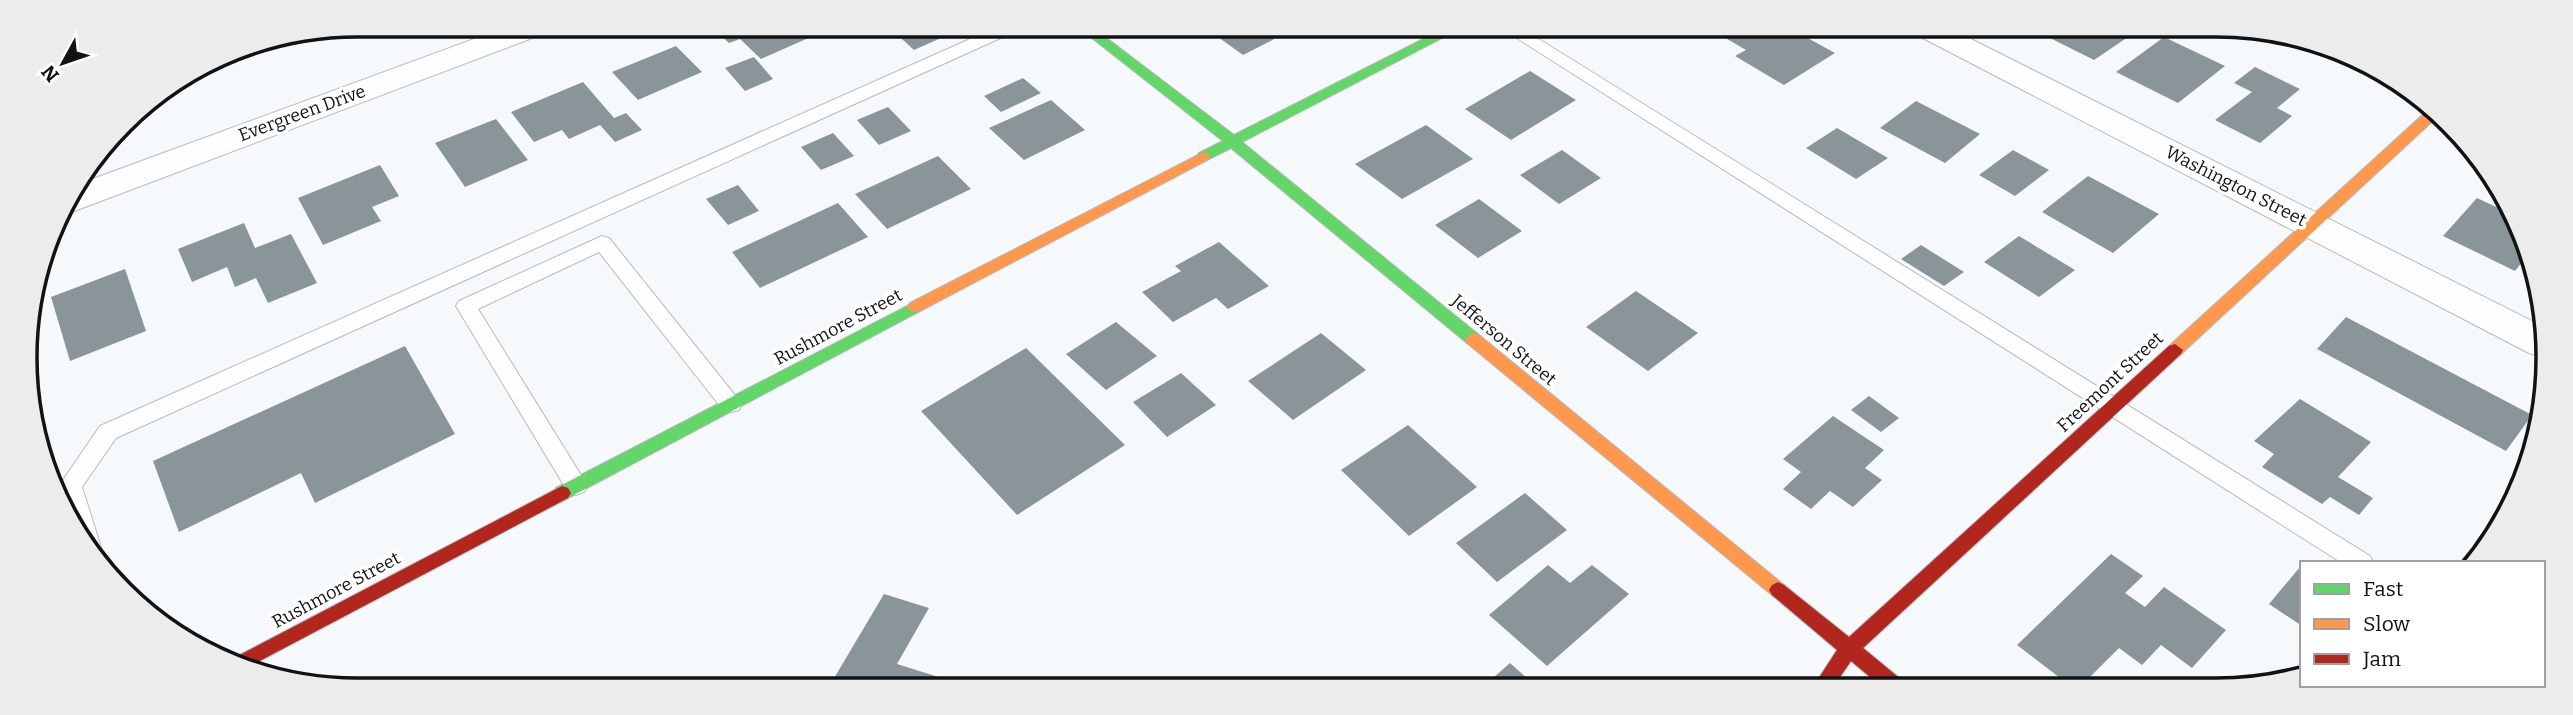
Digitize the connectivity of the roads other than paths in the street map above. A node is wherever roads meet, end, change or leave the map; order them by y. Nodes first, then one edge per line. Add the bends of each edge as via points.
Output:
1 (483, 37) edge
2 (988, 37) edge
3 (1097, 37) edge
4 (1437, 37) edge
5 (1522, 37) edge
6 (1944, 37) edge
7 (2428, 117) edge
8 (1232, 141) junction
9 (81, 196) edge
10 (2311, 224) junction
11 (2536, 340) edge
12 (731, 404) junction
13 (2111, 408) junction
14 (576, 486) junction
15 (80, 518) edge
16 (2359, 561) edge
17 (1848, 650) junction
18 (247, 658) edge
19 (1828, 678) edge
20 (1884, 678) edge

1 - 9 street, Evergreen Drive
2 - 15 lane via 108,432 70,486
3 - 8 street, Jefferson Street
4 - 8 street, Rushmore Street
5 - 13 lane
6 - 10 street, Washington Street
7 - 10 street, Freemont Street
8 - 12 street, Rushmore Street
8 - 17 street, Jefferson Street
10 - 11 street, Washington Street
10 - 13 street, Freemont Street
12 - 14 street, Rushmore Street
12 - 14 lane via 603,243 466,306
13 - 16 lane
13 - 17 street, Freemont Street
14 - 18 street, Rushmore Street
17 - 19 street, Freemont Street
17 - 20 street, Jefferson Street

